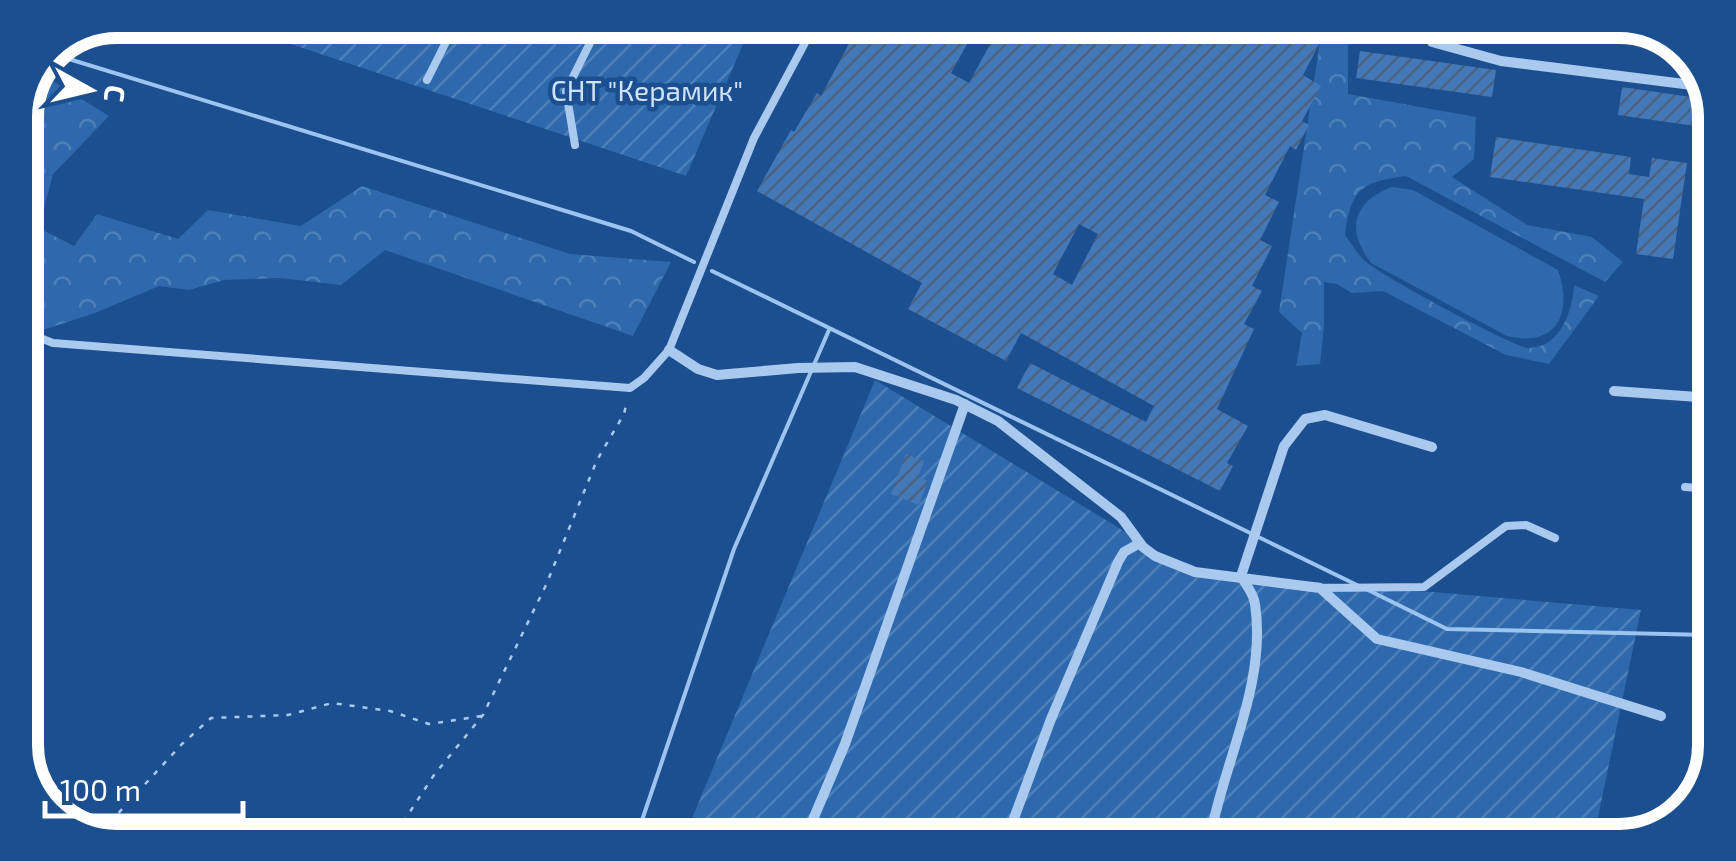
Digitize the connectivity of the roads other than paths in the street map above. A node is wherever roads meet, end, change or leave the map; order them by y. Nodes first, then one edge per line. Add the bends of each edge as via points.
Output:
1 (448, 38) edge
2 (592, 38) edge
3 (808, 38) edge
4 (1432, 42) dead end
5 (427, 80) dead end
6 (1691, 85) edge
7 (575, 145) dead end
8 (38, 337) edge
9 (669, 350) junction
10 (1614, 390) dead end
11 (1698, 397) edge
12 (965, 404) junction
13 (1432, 447) dead end
14 (1685, 487) dead end
15 (1699, 489) edge
16 (1554, 538) dead end
17 (1140, 543) junction
18 (1241, 576) junction
19 (1320, 588) junction
20 (1661, 716) dead end
21 (811, 824) edge
22 (1012, 824) edge
23 (1214, 824) edge

1 - 5 lane
2 - 7 lane via 566,91
3 - 9 lane via 754,138
4 - 6 street via 1515,64
8 - 9 lane via 630,388
9 - 12 street via 717,375 871,370
10 - 11 street
12 - 17 street via 998,421 1121,517
12 - 21 street
13 - 18 street via 1325,415 1305,419 1284,446
14 - 15 lane
16 - 19 lane via 1526,524 1506,526 1424,587
17 - 18 street via 1154,556 1196,572
17 - 22 street via 1118,562
18 - 19 street
18 - 23 street via 1255,600 1254,664
19 - 20 street via 1377,640 1522,672

